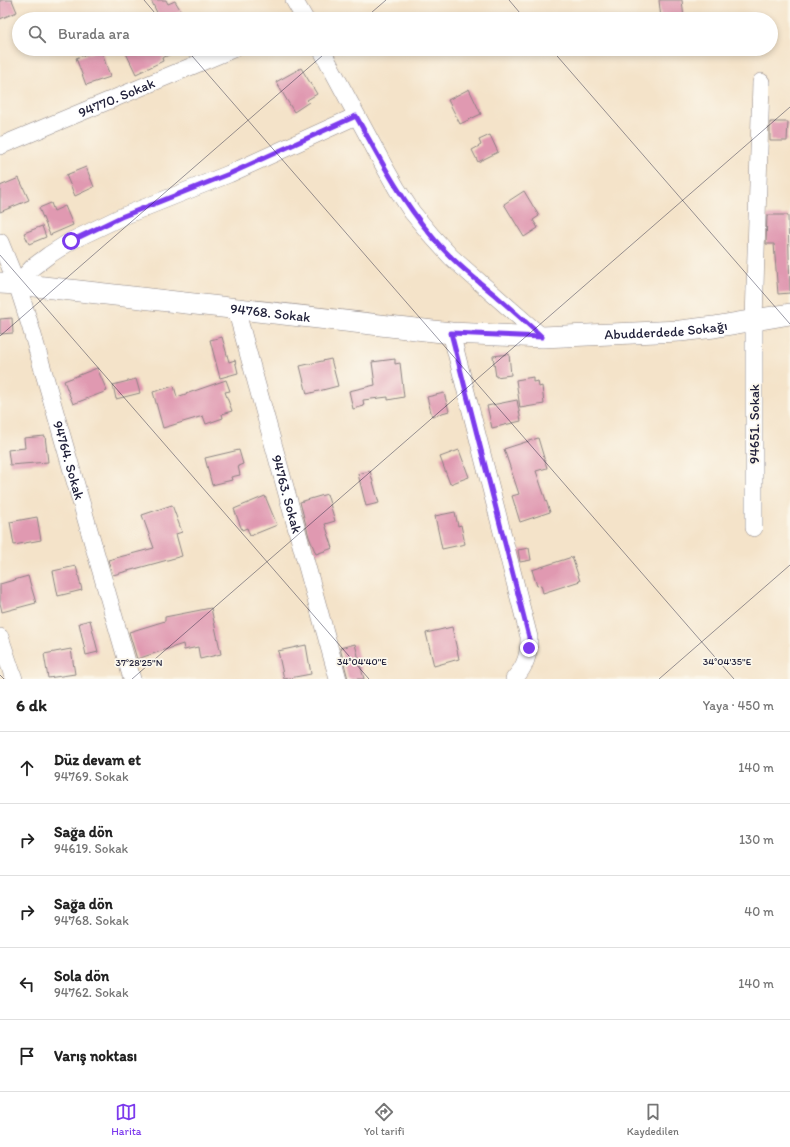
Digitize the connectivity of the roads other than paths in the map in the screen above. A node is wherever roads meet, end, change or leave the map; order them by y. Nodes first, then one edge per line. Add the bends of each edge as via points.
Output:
1 (294, 0) edge
2 (300, 12) edge
3 (216, 56) edge
4 (324, 56) edge
5 (761, 82) dead end
6 (356, 116) junction
7 (0, 146) edge
8 (0, 242) edge
9 (8, 284) edge
10 (236, 308) junction
11 (790, 314) edge
12 (754, 321) junction
13 (451, 333) junction
14 (542, 337) junction
15 (754, 528) dead end
16 (0, 637) edge
17 (14, 679) edge
18 (132, 679) edge
19 (338, 679) edge
20 (514, 679) edge

1 - 2 street
3 - 7 street, 94770. Sokak
4 - 6 street
5 - 12 street, 94651. Sokak
6 - 9 street via 229,174 121,217 71,241
6 - 14 street via 397,189 431,235 451,257
8 - 9 street, 94764. Sokak
9 - 10 street, 94768. Sokak
9 - 18 street, 94764. Sokak via 32,332
10 - 13 street, 94768. Sokak
10 - 19 street, 94763. Sokak
11 - 12 street, Abudderdede Sokağı
12 - 14 street, Abudderdede Sokağı via 680,331
12 - 15 street, 94651. Sokak
13 - 14 street, 94768. Sokak
13 - 20 street via 529,637 526,660
16 - 17 street

